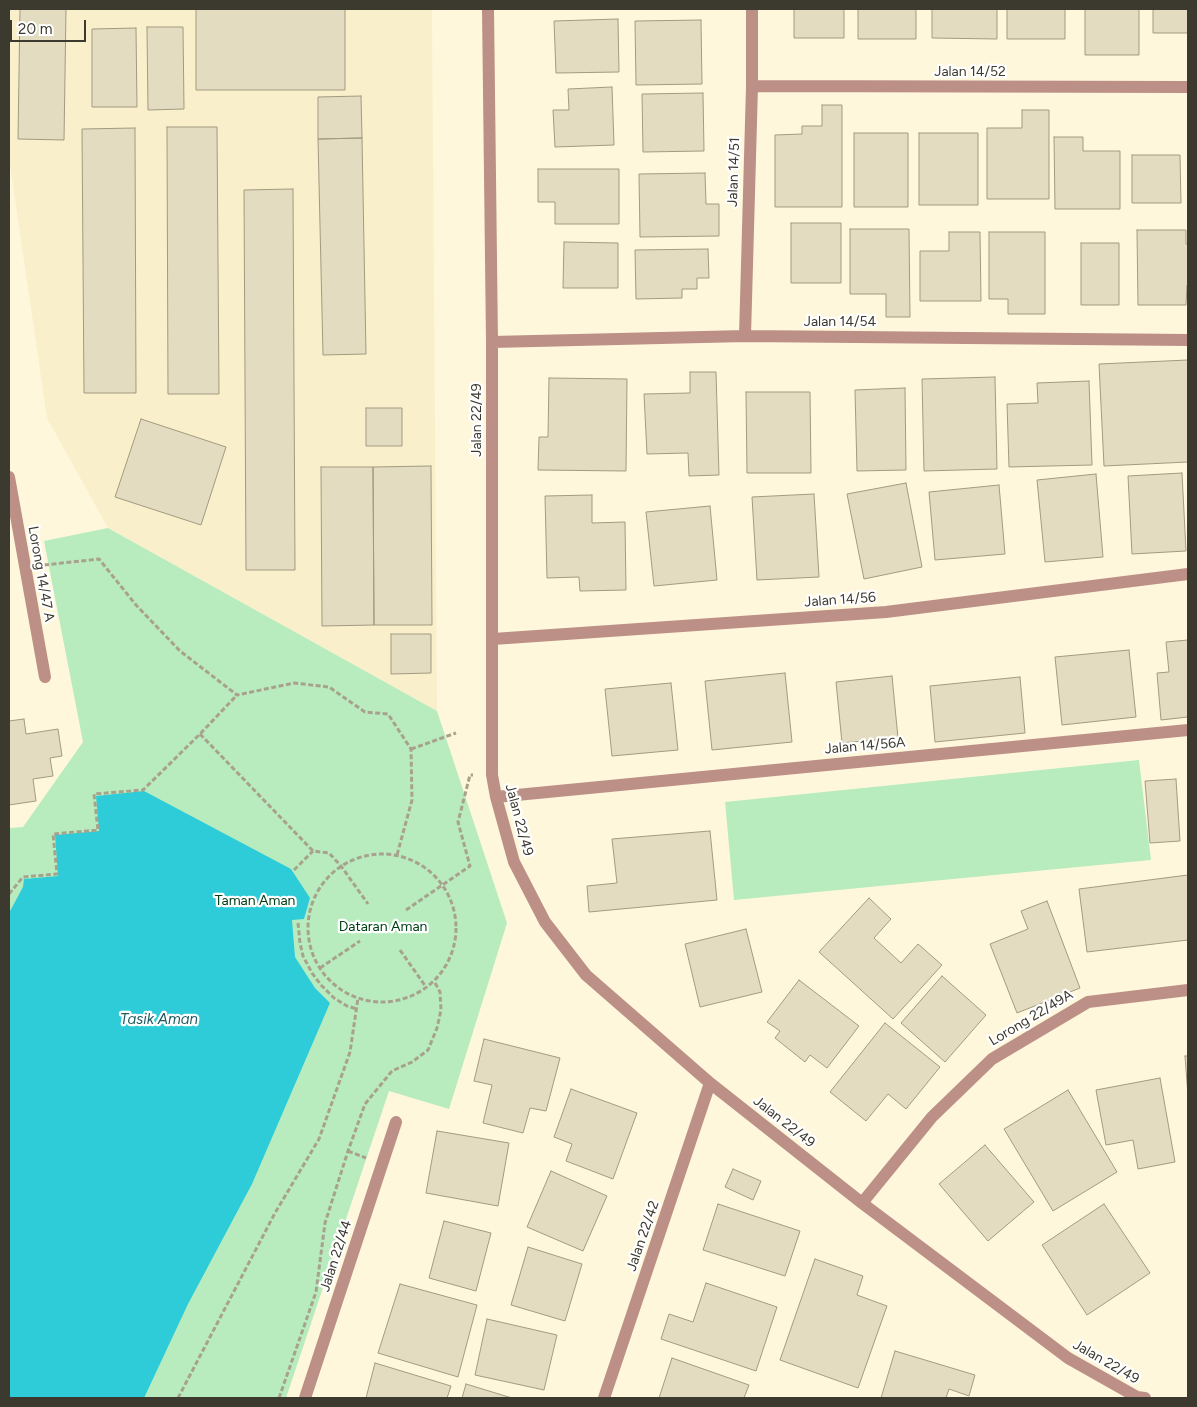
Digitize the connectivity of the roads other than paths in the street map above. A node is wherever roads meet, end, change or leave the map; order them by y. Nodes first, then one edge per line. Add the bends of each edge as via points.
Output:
1 (488, 9) edge
2 (752, 9) edge
3 (752, 86) junction
4 (1188, 87) edge
5 (745, 336) junction
6 (1188, 340) edge
7 (492, 342) junction
8 (9, 477) edge
9 (1188, 574) edge
10 (493, 639) junction
11 (45, 676) dead end
12 (1188, 730) edge
13 (496, 796) junction
14 (1188, 990) edge
15 (710, 1082) junction
16 (396, 1122) dead end
17 (862, 1203) junction
18 (305, 1398) edge
19 (604, 1398) edge
20 (1140, 1398) edge

1 - 7 street, Jalan 22/49
2 - 3 street, Jalan 14/51
3 - 4 street, Jalan 14/52
3 - 5 street, Jalan 14/51
5 - 6 street, Jalan 14/54
5 - 7 street, Jalan 14/54
7 - 10 street, Jalan 22/49
8 - 11 street, Lorong 14/47 A
9 - 10 street, Jalan 14/56 via 886,612
10 - 13 street, Jalan 22/49 via 492,775
12 - 13 street, Jalan 14/56A
13 - 15 street, Jalan 22/49 via 514,862 545,922 586,975
14 - 17 street, Lorong 22/49A via 1088,1002 992,1059 932,1117
15 - 17 street, Jalan 22/49
15 - 19 street, Jalan 22/42
16 - 18 street, Jalan 22/44
17 - 20 street, Jalan 22/49 via 1068,1358

